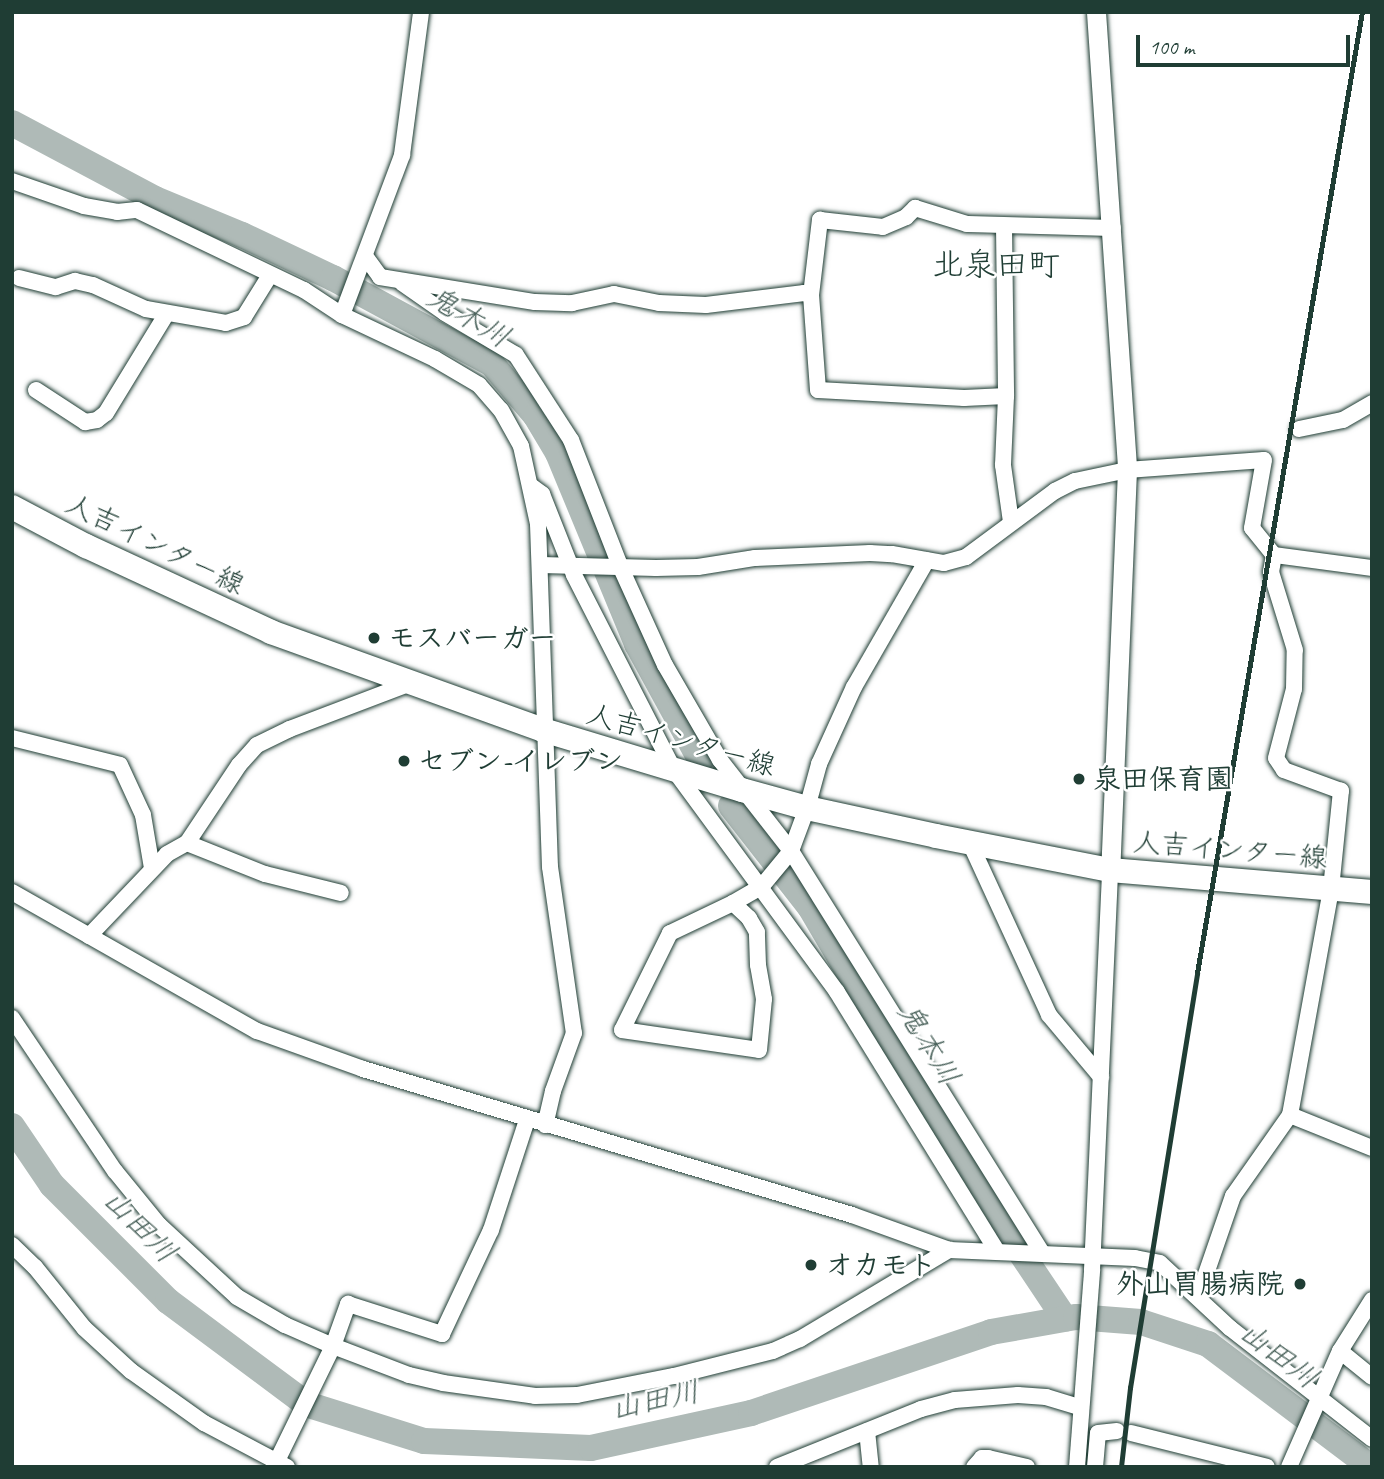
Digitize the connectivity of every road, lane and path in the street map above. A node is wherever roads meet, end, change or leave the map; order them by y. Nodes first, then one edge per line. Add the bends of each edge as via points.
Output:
1 (421, 12) edge
2 (1096, 12) edge
3 (12, 181) edge
4 (1004, 226) junction
5 (1113, 228) junction
6 (365, 256) junction
7 (270, 275) junction
8 (19, 278) dead end
9 (402, 283) junction
10 (811, 295) junction
11 (167, 313) junction
12 (342, 314) junction
13 (36, 390) dead end
14 (1006, 396) junction
15 (1372, 403) edge
16 (1299, 429) dead end
17 (1127, 470) junction
18 (531, 486) junction
19 (12, 507) edge
20 (1012, 522) junction
21 (1274, 555) junction
22 (927, 560) junction
23 (541, 565) junction
24 (573, 566) junction
25 (616, 566) junction
26 (1372, 568) edge
27 (411, 683) junction
28 (543, 730) junction
29 (12, 738) edge
30 (674, 770) junction
31 (742, 790) junction
32 (807, 808) junction
33 (187, 843) junction
34 (970, 843) junction
35 (791, 851) junction
36 (152, 868) junction
37 (1110, 870) junction
38 (762, 886) junction
39 (1331, 889) junction
40 (12, 892) edge
41 (1372, 892) edge
42 (341, 893) dead end
43 (733, 904) junction
44 (89, 936) junction
45 (12, 1018) edge
46 (1101, 1077) junction
47 (1290, 1115) junction
48 (527, 1120) junction
49 (545, 1125) junction
50 (1372, 1148) edge
51 (14, 1250) edge
52 (949, 1250) junction
53 (997, 1251) junction
54 (1042, 1253) junction
55 (1092, 1262) junction
56 (1198, 1297) junction
57 (1372, 1300) edge
58 (333, 1346) junction
59 (1340, 1351) junction
60 (1372, 1377) edge
61 (1318, 1399) junction
62 (1080, 1401) junction
63 (867, 1431) junction
64 (1372, 1439) edge
65 (279, 1465) edge
66 (777, 1467) edge
67 (871, 1467) edge
68 (974, 1467) edge
69 (1027, 1467) edge
70 (1077, 1467) edge
71 (1095, 1467) edge
72 (1267, 1467) edge
73 (1289, 1467) edge

1 - 6 street via 402,155
2 - 5 street
3 - 7 street via 83,206 137,211
4 - 5 street
4 - 10 street via 967,224 915,208 883,227 820,220
4 - 14 street
5 - 17 street
6 - 9 street via 380,277
6 - 12 street
7 - 11 street via 244,317 226,323
7 - 12 street
8 - 11 street via 56,287 75,281 93,285 146,309
9 - 10 street via 535,302 572,303 614,294 659,303 706,305
9 - 25 street via 516,355 571,440
10 - 14 street via 818,390
11 - 13 street via 106,413 97,419 85,422
12 - 18 street via 478,385 500,410 521,446
14 - 20 street via 1003,466
15 - 16 street via 1343,420
17 - 20 street via 1075,481
17 - 21 street via 1264,460 1252,527
17 - 37 street
18 - 23 street
18 - 24 street via 542,494
19 - 27 main road, 人吉インター線 via 271,632
20 - 22 street via 966,557 944,563
21 - 26 street
21 - 39 street via 1271,572 1295,650 1294,689 1276,758 1284,770 1341,791
22 - 25 street via 870,553 755,558 698,567
22 - 32 street via 854,687 818,764
23 - 24 street
23 - 28 street
24 - 25 street
24 - 30 street
25 - 31 street via 665,665
27 - 28 main road, 人吉インター線
27 - 33 street via 257,745
28 - 30 main road, 人吉インター線
28 - 49 street via 550,867 573,1033
29 - 36 street via 120,765 143,816
30 - 31 main road, 人吉インター線
30 - 38 street
31 - 32 main road, 人吉インター線
31 - 35 street
32 - 34 main road, 人吉インター線
32 - 35 street
33 - 36 street
33 - 42 street via 265,874
34 - 37 main road, 人吉インター線
34 - 46 street via 1049,1014
35 - 38 street
35 - 54 street
36 - 44 street
37 - 39 main road, 人吉インター線
37 - 46 street
38 - 43 street
38 - 53 street via 837,992
39 - 41 main road, 人吉インター線
39 - 47 street
40 - 44 street
43 - 43 street via 757,932 764,999 759,1050 622,1030 670,933
44 - 48 street via 257,1031
45 - 58 street via 115,1171 159,1225 237,1297
46 - 55 street
47 - 50 street
47 - 56 street via 1233,1196
48 - 49 street
48 - 58 street via 491,1230 442,1334 348,1304
49 - 52 street via 839,1211
51 - 65 street via 35,1267 84,1328 131,1371 204,1423
52 - 53 street
52 - 58 street via 773,1351 577,1395 535,1396 443,1383
53 - 54 street
54 - 55 street
55 - 56 street via 1152,1260 1169,1269
55 - 62 street
56 - 61 street
57 - 59 street
58 - 65 street
59 - 60 street
59 - 61 street
61 - 64 street
61 - 73 street
62 - 63 street via 1027,1395 977,1397 921,1409
62 - 70 street
63 - 66 street
63 - 67 street
68 - 69 street via 982,1458
71 - 72 street via 1098,1433 1124,1432

